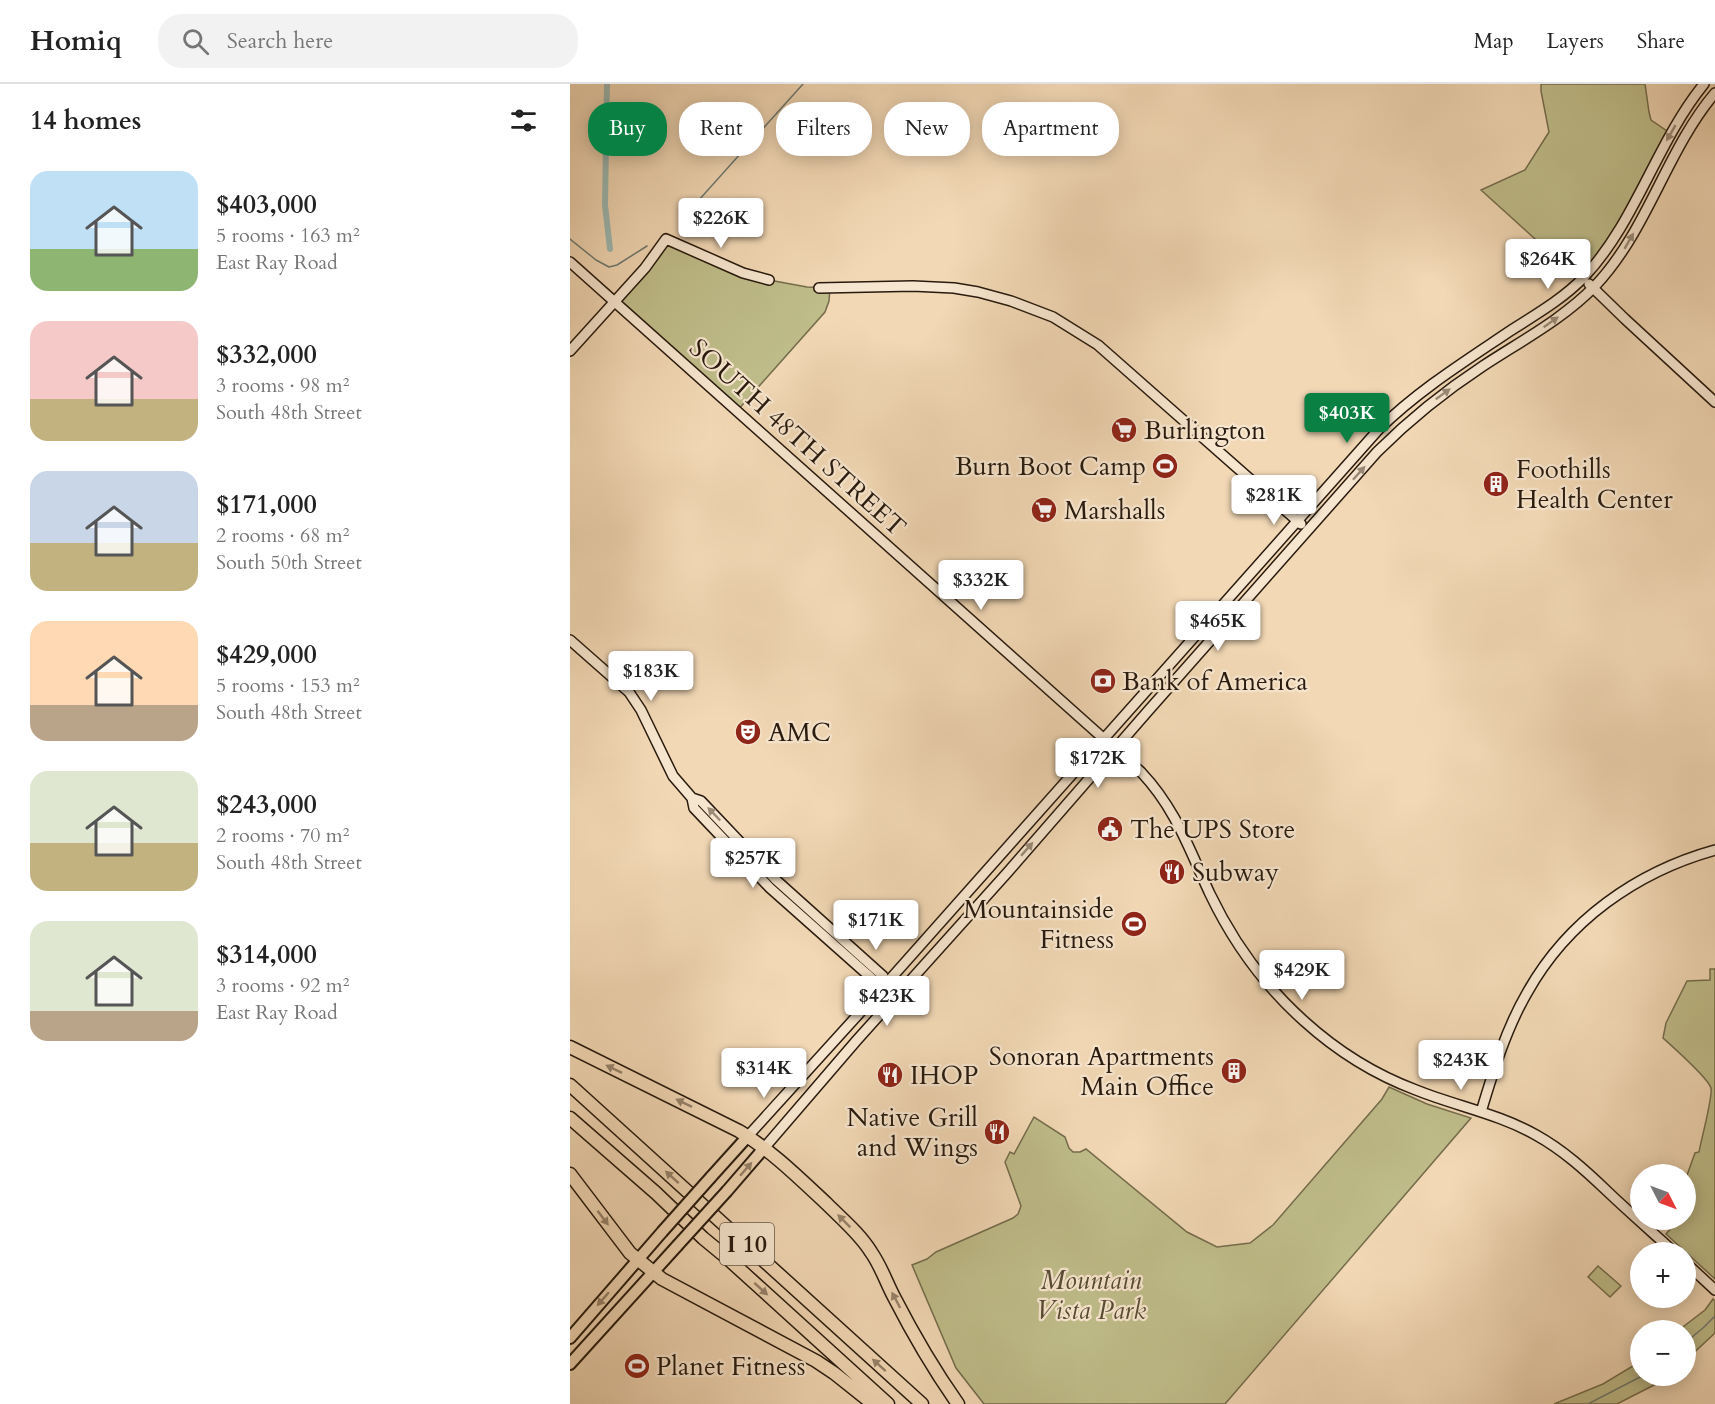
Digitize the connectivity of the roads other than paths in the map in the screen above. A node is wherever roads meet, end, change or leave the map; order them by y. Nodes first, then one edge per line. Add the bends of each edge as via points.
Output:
1 (1704, 84) edge
2 (1715, 93) edge
3 (570, 262) edge
4 (1583, 278) junction
5 (769, 280) dead end
6 (819, 288) dead end
7 (1593, 288) junction
8 (614, 301) junction
9 (570, 351) edge
10 (1715, 402) edge
11 (1297, 521) junction
12 (1307, 530) junction
13 (570, 640) edge
14 (1104, 739) junction
15 (1115, 748) junction
16 (1715, 850) edge
17 (889, 988) junction
18 (570, 1047) edge
19 (570, 1084) edge
20 (1481, 1112) junction
21 (570, 1118) edge
22 (748, 1136) junction
23 (765, 1147) junction
24 (570, 1174) edge
25 (1663, 1242) edge
26 (637, 1260) junction
27 (1696, 1272) edge
28 (654, 1273) junction
29 (1715, 1290) edge
30 (570, 1338) edge
31 (570, 1364) edge
32 (873, 1404) edge
33 (888, 1404) edge
34 (922, 1404) edge
35 (958, 1404) edge

1 -> 4 main road via 1681,115 1613,240
7 -> 2 main road via 1625,248 1694,122
3 - 8 main road, SOUTH 48TH STREET
4 - 7 main road
4 - 11 main road via 1411,400 1379,429
5 - 8 main road via 743,273 666,239
6 - 11 main road via 954,288 995,296 1053,317 1098,345
7 - 10 main road
12 -> 7 main road via 1377,452 1421,411 1553,321
8 - 9 main road
8 - 14 main road, SOUTH 48TH STREET
11 - 12 main road
11 - 14 main road
12 - 15 main road
13 - 17 main road via 629,692 673,776 692,798 694,808 770,888 877,983
14 - 15 main road, SOUTH 48TH STREET
14 - 17 main road
15 - 20 main road, SOUTH 48TH STREET via 1151,782 1164,801 1236,940 1294,1012 1363,1064 1402,1085
23 -> 15 main road
16 - 20 main road via 1674,863 1632,885 1606,902 1559,946 1518,1008
17 - 22 main road
22 -> 18 highway
34 -> 19 highway, I 10
20 - 25 main road, SOUTH 48TH STREET via 1534,1134 1569,1157
21 -> 33 highway, I 10
22 - 23 highway
22 - 26 main road, bridge
28 -> 23 main road, bridge
35 -> 23 highway via 918,1341 870,1249
24 -> 26 highway
26 - 28 highway
26 -> 30 main road
27 - 29 main road
28 - 31 main road
28 - 32 highway via 816,1361

